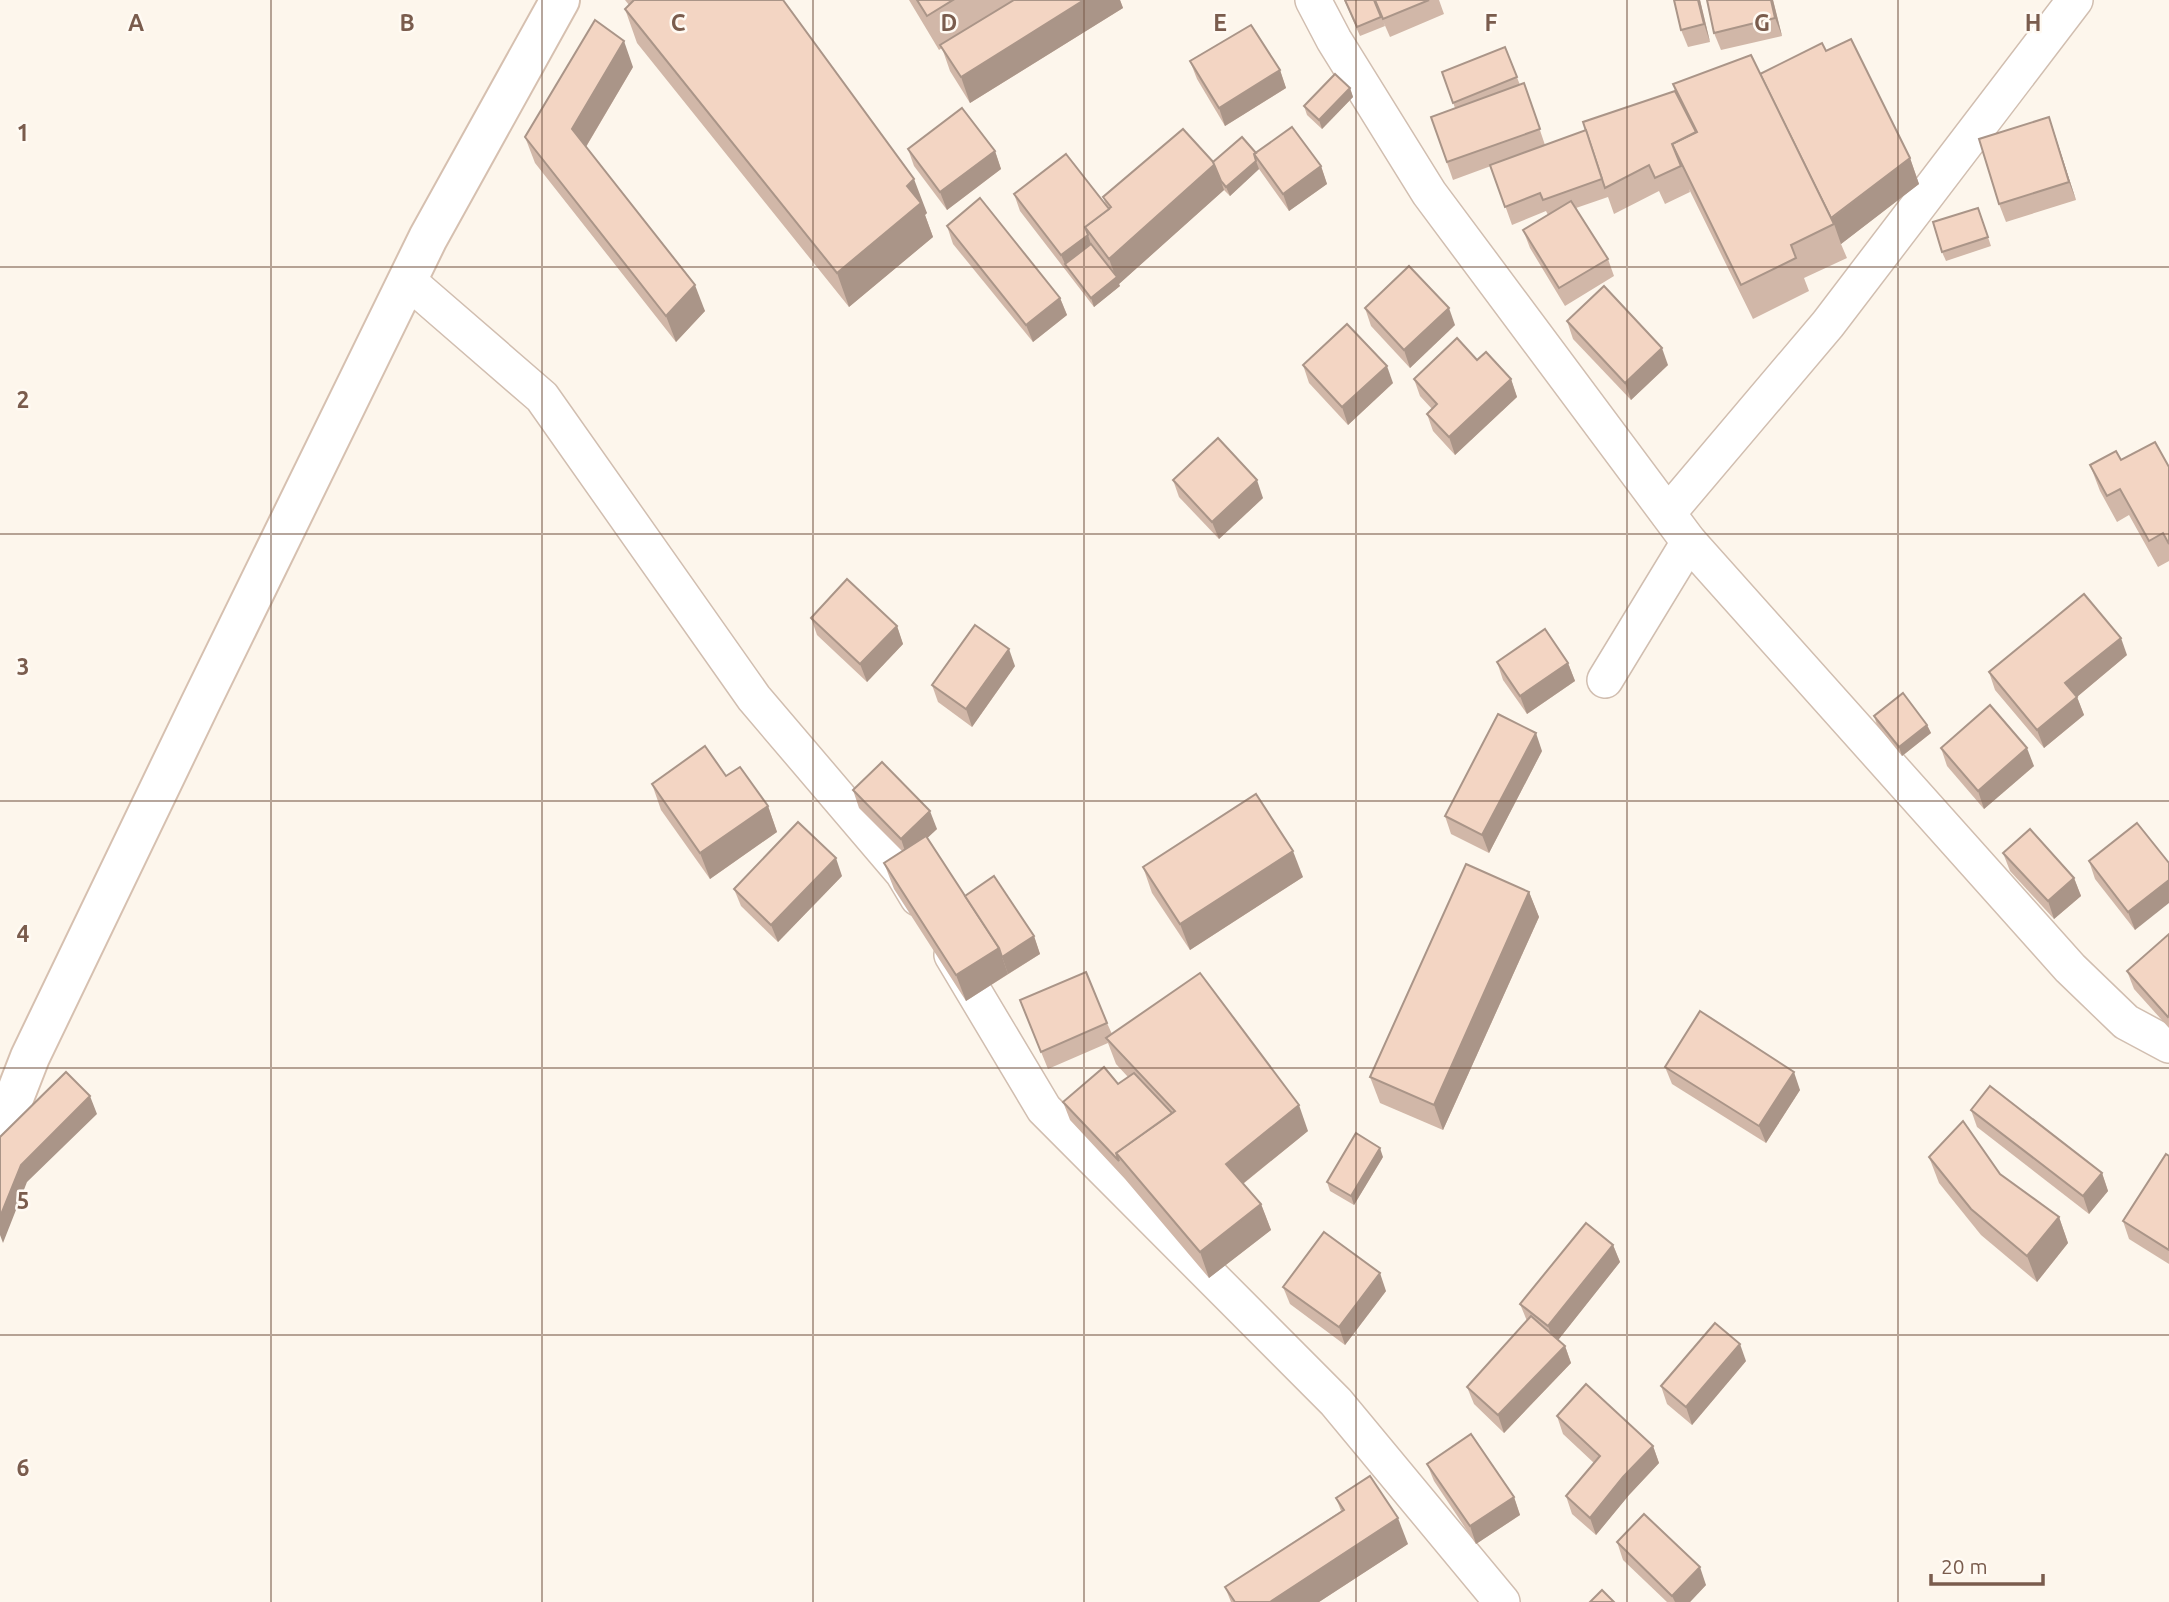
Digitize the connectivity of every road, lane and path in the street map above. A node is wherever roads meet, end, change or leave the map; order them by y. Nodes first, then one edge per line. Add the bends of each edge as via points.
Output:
1 (560, 0) edge
2 (1313, 0) edge
3 (2075, 0) edge
4 (407, 281) junction
5 (1668, 513) junction
6 (1689, 542) junction
7 (1605, 680) dead end
8 (2169, 1045) edge
9 (0, 1134) edge
10 (1502, 1602) edge

1 - 4 street
2 - 5 street via 1429,193
3 - 5 street via 1828,324
4 - 9 street via 36,1045
4 - 10 street via 542,397 754,698 903,873 1044,1110 1336,1402
5 - 6 street
6 - 7 street
6 - 8 street via 2070,968 2126,1022

